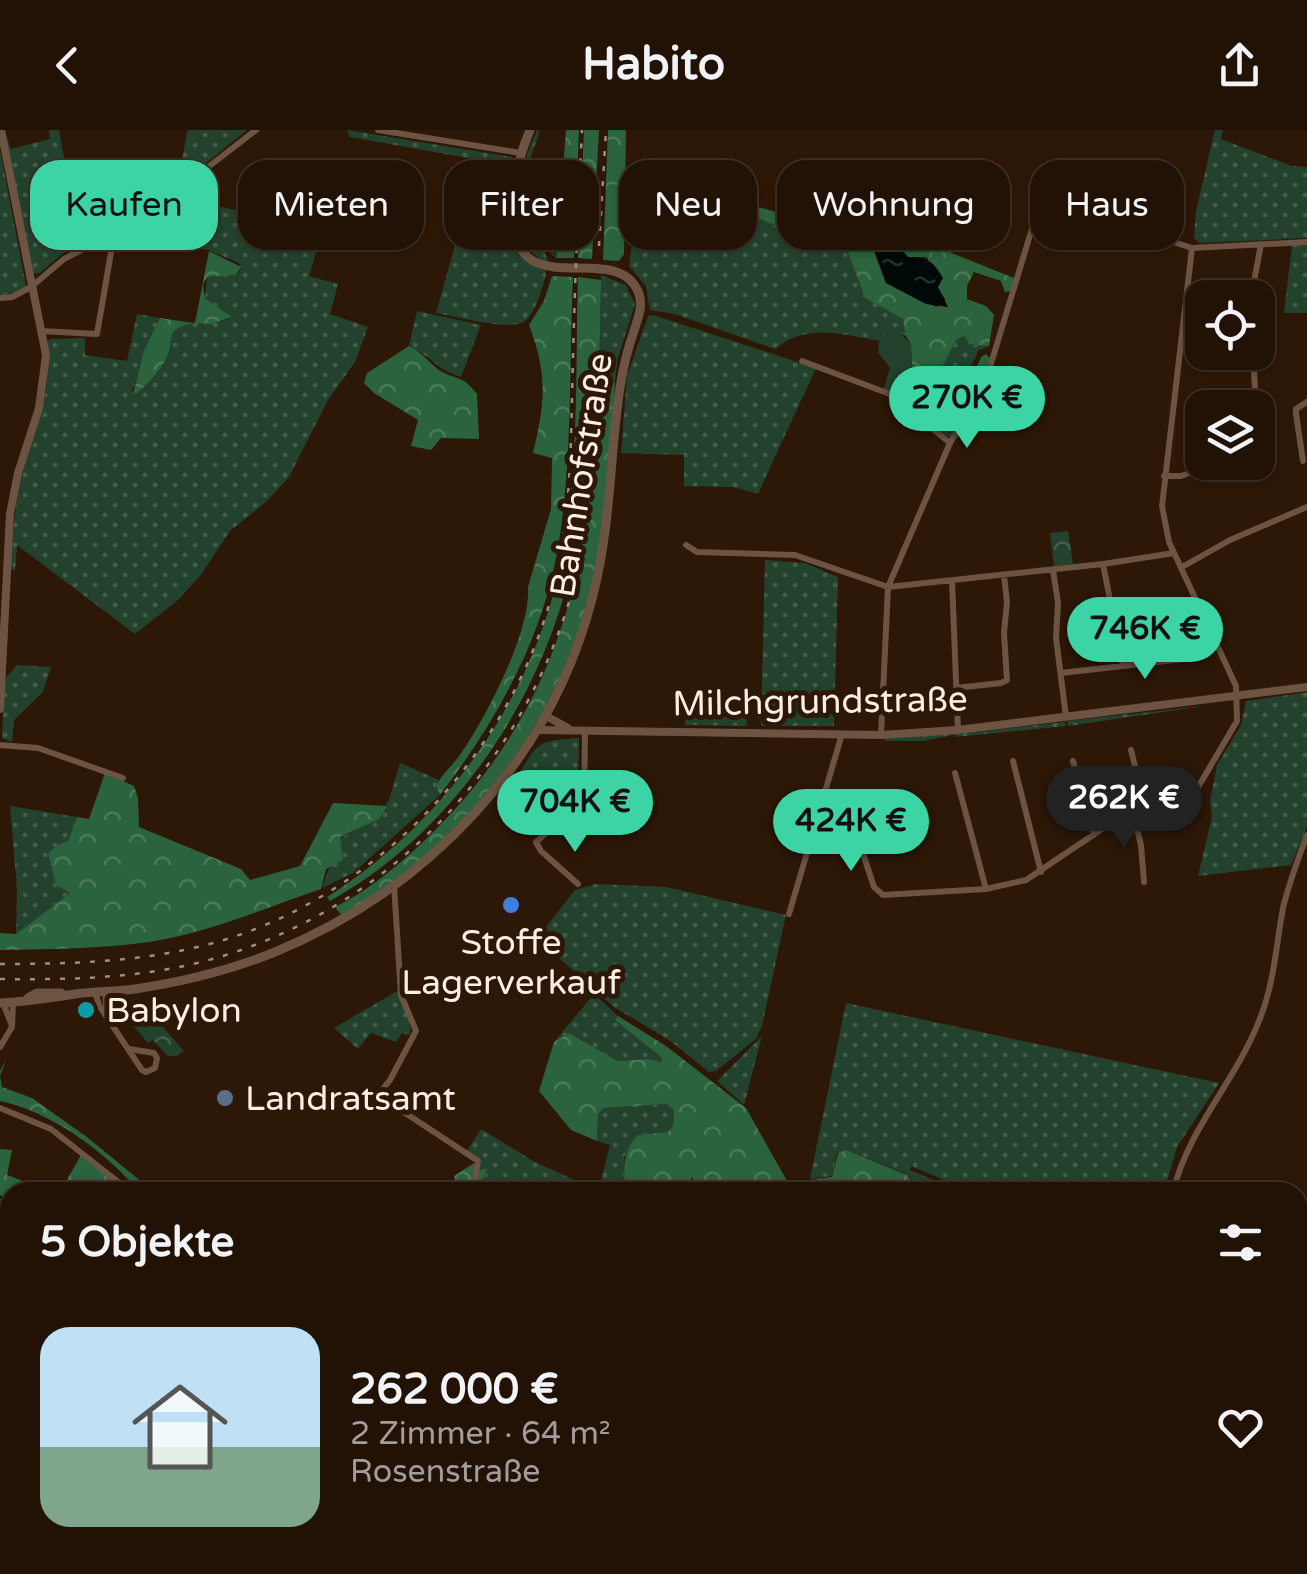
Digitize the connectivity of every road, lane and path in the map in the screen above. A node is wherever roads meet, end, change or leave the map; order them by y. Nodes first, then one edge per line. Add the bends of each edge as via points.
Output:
1 (1, 130) edge
2 (256, 130) edge
3 (378, 130) edge
4 (530, 130) edge
5 (521, 153) junction
6 (218, 160) edge
7 (1307, 242) edge
8 (1261, 244) junction
9 (1192, 248) junction
10 (83, 250) edge
11 (111, 250) edge
12 (1254, 280) edge
13 (32, 287) junction
14 (0, 298) edge
15 (42, 330) junction
16 (802, 361) dead end
17 (1307, 402) edge
18 (950, 443) junction
19 (1303, 462) dead end
20 (1185, 475) edge
21 (1164, 476) junction
22 (1307, 507) edge
23 (686, 545) dead end
24 (1174, 553) junction
25 (1102, 564) junction
26 (1182, 567) junction
27 (1053, 570) junction
28 (1004, 575) junction
29 (952, 581) junction
30 (888, 587) junction
31 (1216, 645) junction
32 (1124, 666) junction
33 (1061, 673) junction
34 (1307, 687) edge
35 (956, 688) junction
36 (1237, 698) junction
37 (0, 708) edge
38 (546, 716) junction
39 (1066, 717) junction
40 (538, 730) junction
41 (572, 730) junction
42 (958, 730) junction
43 (586, 731) junction
44 (842, 733) junction
45 (881, 734) junction
46 (0, 745) edge
47 (1132, 750) dead end
48 (1013, 761) dead end
49 (1073, 761) dead end
50 (955, 773) dead end
51 (124, 778) dead end
52 (824, 792) junction
53 (904, 794) dead end
54 (584, 810) junction
55 (1146, 812) junction
56 (610, 814) dead end
57 (1133, 814) junction
58 (1094, 835) junction
59 (1307, 835) edge
60 (859, 840) junction
61 (1042, 872) junction
62 (1144, 882) dead end
63 (578, 884) dead end
64 (394, 886) junction
65 (986, 890) junction
66 (789, 914) dead end
67 (100, 992) junction
68 (10, 1003) edge
69 (0, 1048) edge
70 (129, 1048) junction
71 (0, 1108) edge
72 (118, 1182) edge
73 (475, 1182) edge
74 (1176, 1182) edge

1 - 13 street
2 - 6 street
3 - 5 street
4 - 5 main road
5 - 38 main road, Bahnhofstraße via 513,201 516,241 534,262 616,272 639,295 640,311 618,383 603,552 584,626
7 - 8 street
8 - 9 street
8 - 12 street
9 - 18 street via 1041,199 983,390
9 - 21 street
10 - 13 street
11 - 15 street via 97,334
13 - 14 street
13 - 15 street
15 - 37 street via 44,387 10,514
16 - 18 street via 890,394
17 - 19 street via 1296,409
18 - 30 street
20 - 21 street
21 - 24 street via 1162,506
22 - 26 street
23 - 30 street via 697,552 796,555
24 - 25 street
24 - 26 street
25 - 27 street
25 - 32 street
26 - 31 street
27 - 28 street
27 - 33 street
28 - 29 street
28 - 35 street via 1007,680
29 - 30 street
29 - 35 street
30 - 45 street
31 - 32 street via 1184,659
31 - 36 street
32 - 33 street
33 - 39 street
34 - 36 street, Milchgrundstraße
35 - 42 street
36 - 39 street, Milchgrundstraße
36 - 55 street via 1237,721 1194,794 1172,808
38 - 40 main road, Bahnhofstraße
38 - 41 street, Milchgrundstraße
39 - 42 street, Milchgrundstraße
40 - 41 street, Milchgrundstraße
40 - 64 main road, Bahnhofstraße via 512,770 433,855
41 - 43 street, Milchgrundstraße
42 - 45 street, Milchgrundstraße
43 - 44 street, Milchgrundstraße
43 - 54 street
44 - 45 street, Milchgrundstraße
44 - 52 street
46 - 51 street via 38,748
47 - 55 street
48 - 61 street
49 - 58 street
50 - 65 street
52 - 60 street via 848,808
52 - 66 street
53 - 60 street via 892,825
54 - 56 street
54 - 63 street via 536,842
55 - 57 street
57 - 58 street
57 - 62 street
58 - 61 street
59 - 74 street via 1260,1019 1184,1151
60 - 65 street via 874,888 883,895
61 - 65 street
64 - 67 main road, Bahnhofstraße via 273,953 216,971
64 - 73 street via 401,995 416,1031 378,1095 478,1160
67 - 68 main road, Bahnhofstraße
67 - 70 street
68 - 69 street via 12,1027
70 - 70 street via 142,1070 155,1068 154,1054
71 - 72 street via 52,1130

